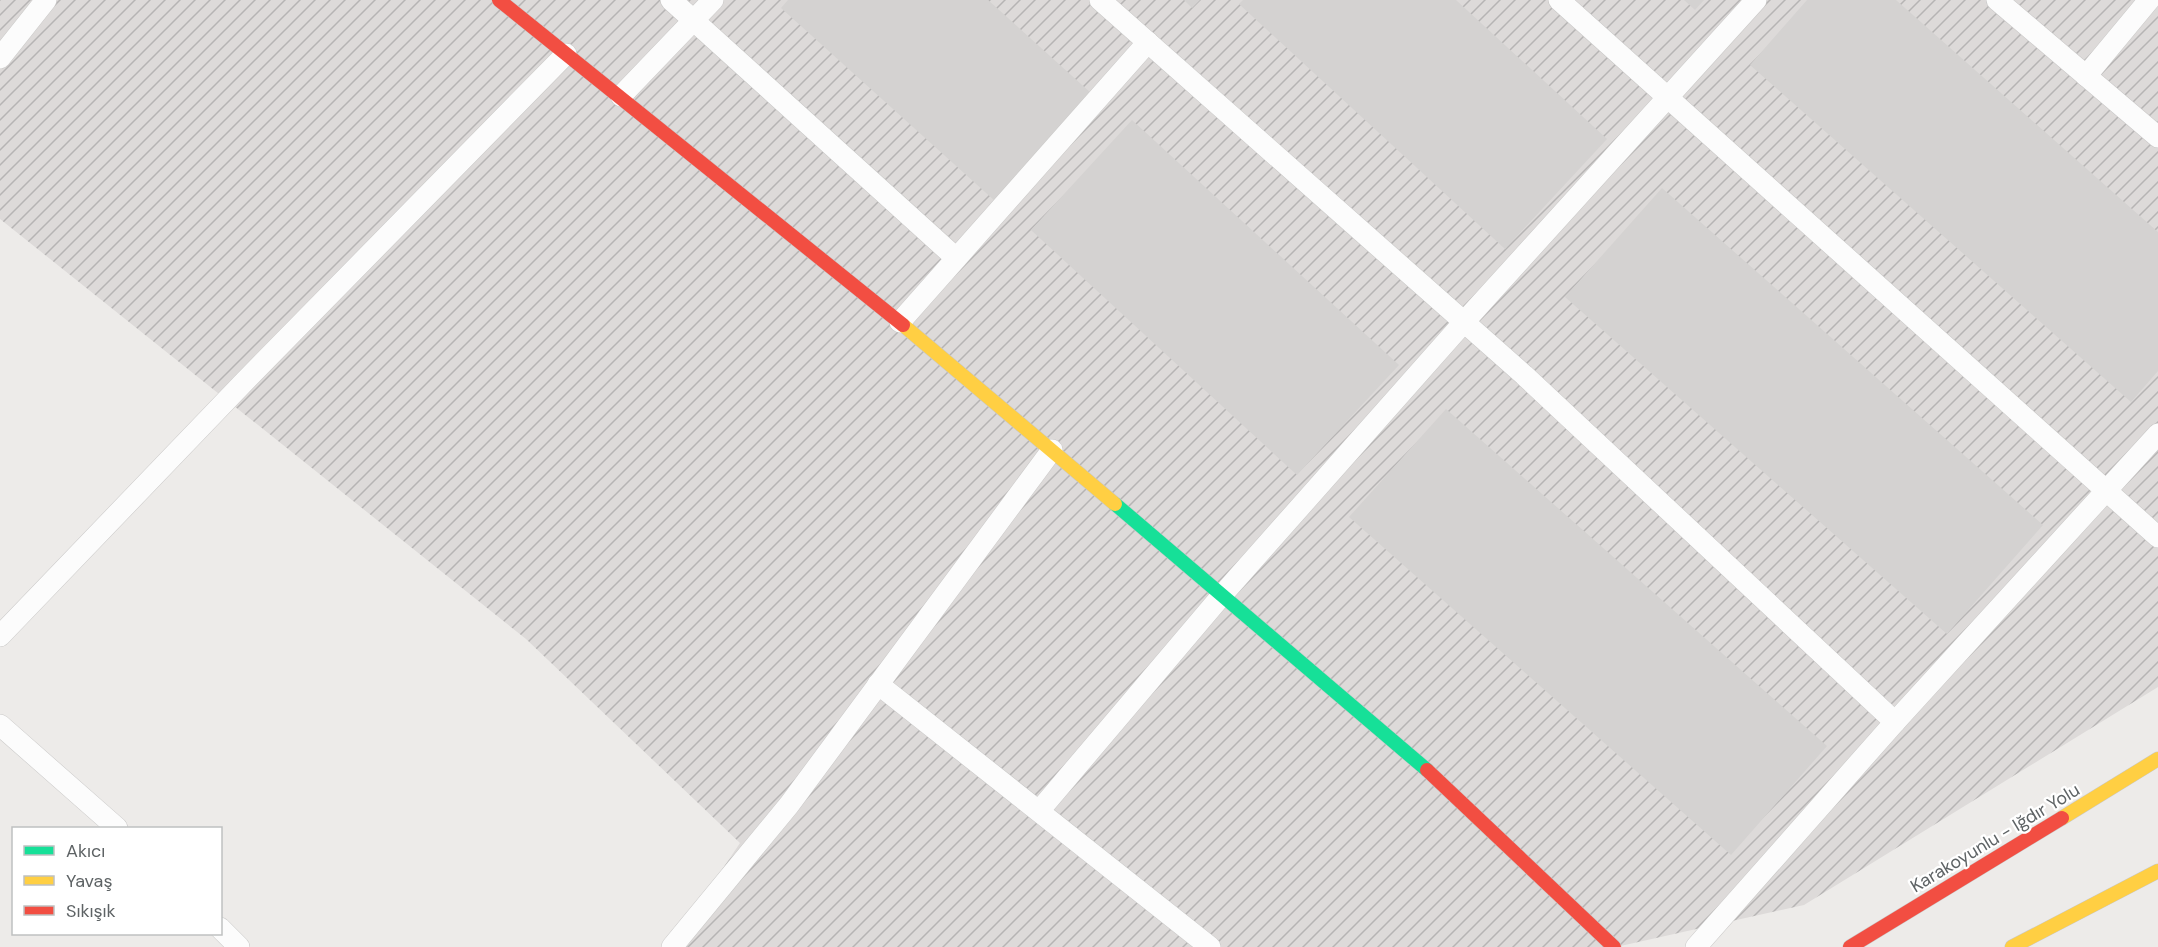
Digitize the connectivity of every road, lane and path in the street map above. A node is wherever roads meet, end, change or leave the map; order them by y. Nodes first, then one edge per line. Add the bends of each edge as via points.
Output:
1 (46, 0) edge
2 (499, 0) edge
3 (671, 0) edge
4 (713, 0) edge
5 (1100, 0) edge
6 (1559, 0) edge
7 (1756, 0) edge
8 (1997, 0) edge
9 (2149, 0) edge
10 (694, 20) junction
11 (1148, 42) junction
12 (566, 54) junction
13 (0, 58) edge
14 (2086, 76) junction
15 (621, 96) junction
16 (1669, 98) junction
17 (2158, 137) edge
18 (956, 258) junction
19 (900, 322) junction
20 (1464, 322) junction
21 (2158, 434) edge
22 (1052, 450) junction
23 (2107, 489) junction
24 (2158, 537) edge
25 (1223, 594) junction
26 (0, 636) edge
27 (878, 684) junction
28 (1896, 722) junction
29 (0, 725) edge
30 (2158, 759) edge
31 (1039, 811) junction
32 (116, 827) edge
33 (2158, 871) edge
34 (222, 930) edge
35 (239, 947) edge
36 (672, 947) edge
37 (1210, 947) edge
38 (1614, 947) edge
39 (1696, 947) edge
40 (1850, 947) edge
41 (2012, 947) edge

1 - 13 lane
2 - 12 main road
3 - 10 lane
4 - 10 lane
5 - 11 lane
6 - 16 lane
7 - 16 lane
8 - 14 lane
9 - 14 lane
10 - 15 lane
10 - 18 lane
11 - 18 lane
11 - 20 lane
12 - 15 main road
12 - 26 lane
14 - 17 lane
15 - 19 main road
16 - 20 lane
16 - 23 lane
18 - 19 lane
19 - 22 main road
20 - 25 lane
20 - 28 lane
21 - 23 lane
22 - 25 main road
22 - 27 lane
23 - 24 lane
23 - 28 lane
25 - 31 lane
25 - 38 main road via 1400,744
27 - 31 lane
27 - 36 lane via 789,805
28 - 39 lane
29 - 32 lane
30 - 40 main road, Karakoyunlu - Iğdır Yolu
31 - 37 lane
33 - 41 main road
34 - 35 lane

